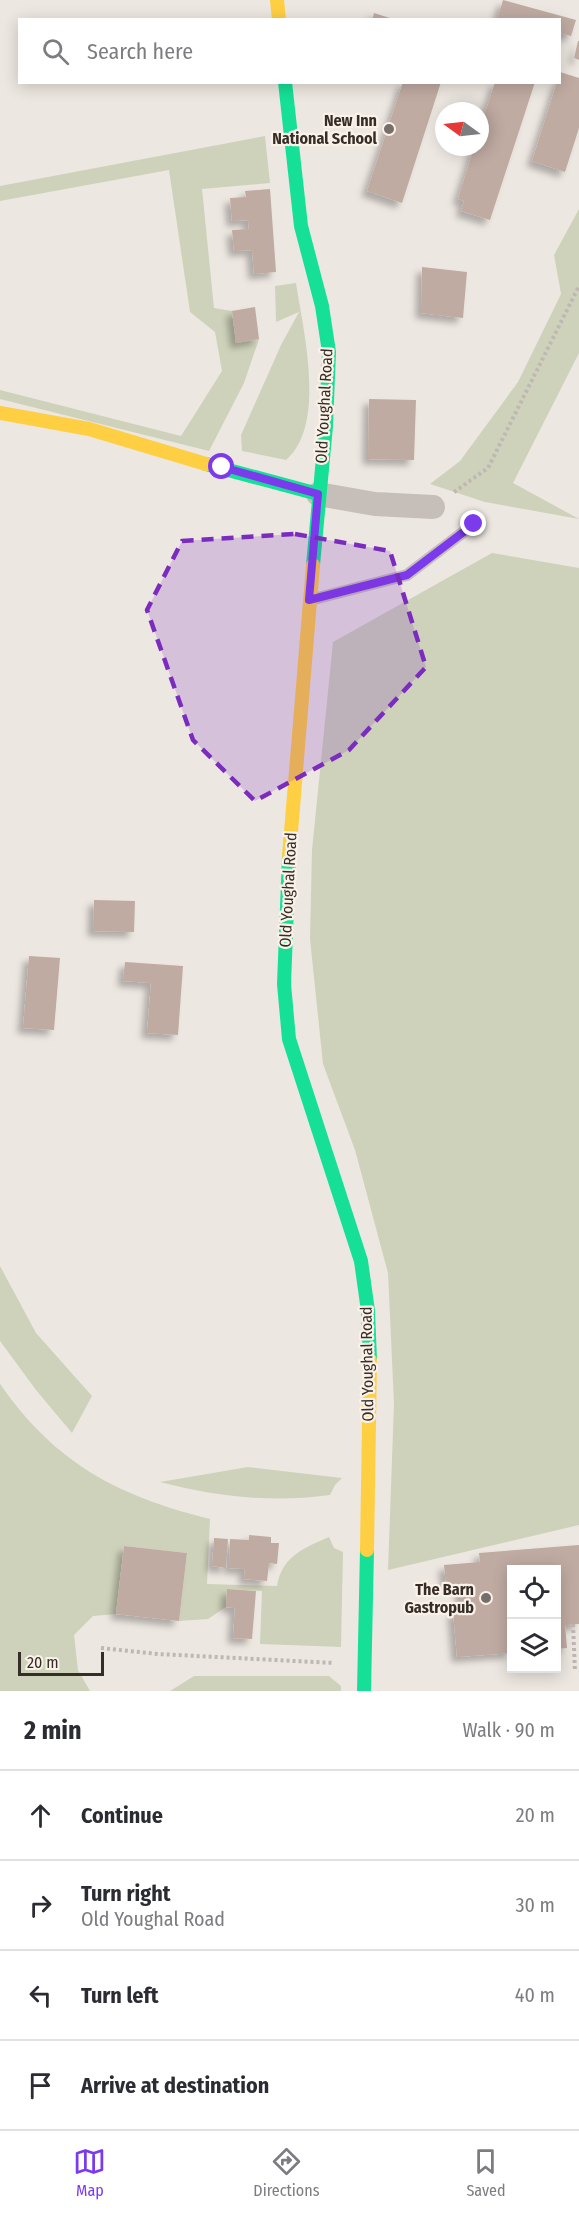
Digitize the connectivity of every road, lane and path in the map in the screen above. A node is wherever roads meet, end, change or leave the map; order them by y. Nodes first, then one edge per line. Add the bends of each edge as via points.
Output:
1 (277, 0) edge
2 (279, 18) edge
3 (285, 84) edge
4 (579, 286) edge
5 (0, 413) edge
6 (318, 494) junction
7 (432, 507) joint
8 (474, 524) dead end
9 (309, 600) junction
10 (573, 1624) dead end
11 (101, 1648) dead end
12 (341, 1664) dead end
13 (575, 1672) dead end
14 (364, 1691) edge

1 - 2 main road
3 - 6 main road, Old Youghal Road via 301,226 322,306 329,352
4 - 7 path via 488,468
5 - 6 main road via 90,429
6 - 7 street via 375,504
6 - 9 main road, Old Youghal Road
8 - 9 lane via 407,575
9 - 14 main road, Old Youghal Road via 285,907 284,984 290,1039 361,1261 368,1311
10 - 13 path
11 - 12 path

